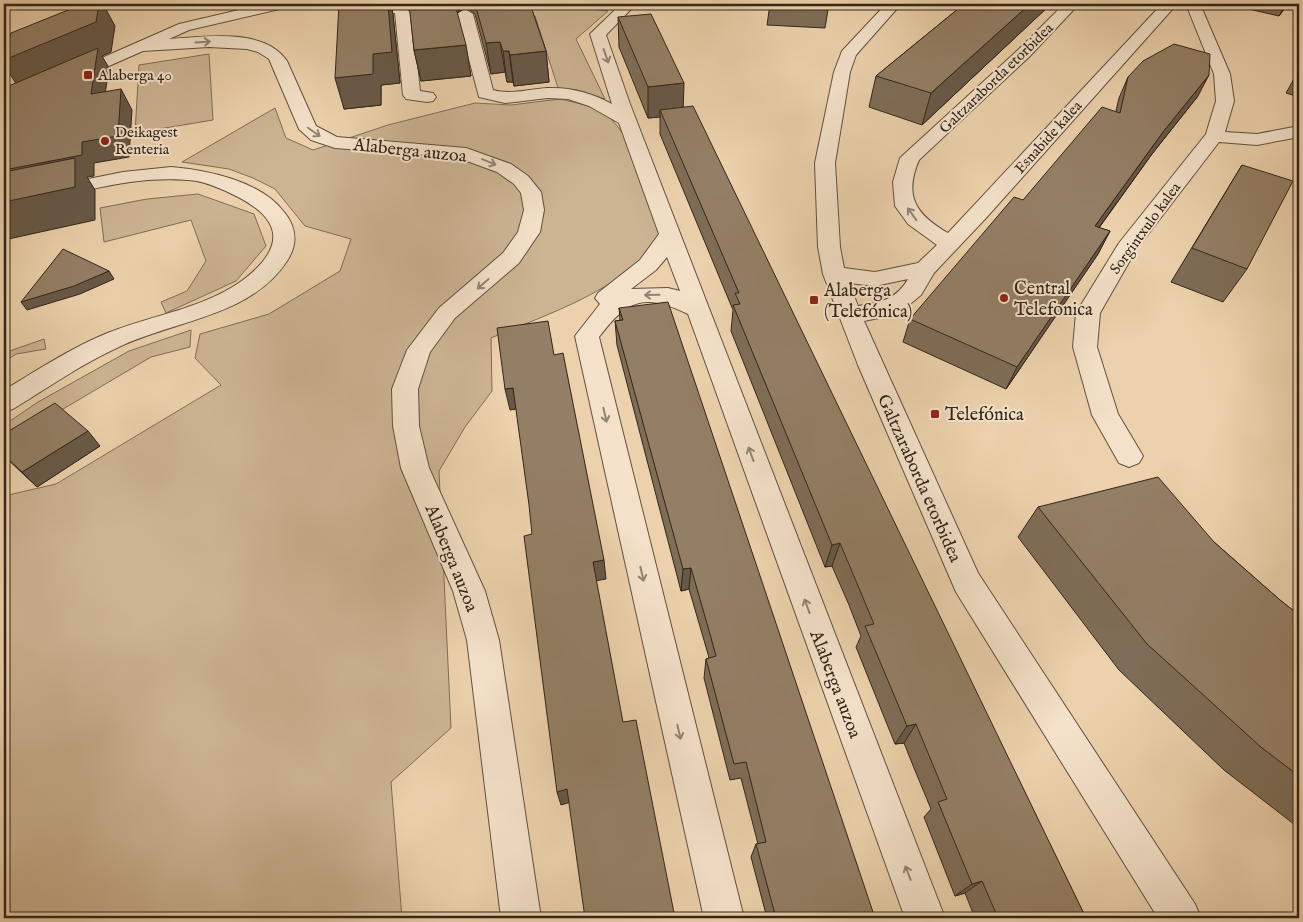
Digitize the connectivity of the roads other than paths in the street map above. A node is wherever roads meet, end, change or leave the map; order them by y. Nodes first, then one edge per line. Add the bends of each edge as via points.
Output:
1 (283, 4) edge
2 (325, 4) edge
3 (629, 4) edge
4 (894, 4) edge
5 (1072, 4) edge
6 (1170, 4) edge
7 (1193, 4) edge
8 (465, 14) dead end
9 (136, 47) junction
10 (427, 97) dead end
11 (4, 107) edge
12 (627, 120) junction
13 (1299, 132) edge
14 (1215, 135) junction
15 (4, 202) edge
16 (669, 235) junction
17 (950, 244) junction
18 (925, 269) junction
19 (834, 274) junction
20 (697, 309) junction
21 (849, 315) junction
22 (587, 336) junction
23 (4, 402) edge
24 (1128, 456) dead end
25 (521, 918) edge
26 (724, 918) edge
27 (925, 918) edge
28 (1180, 918) edge

1 - 9 street via 195,23
2 - 10 street via 400,9 404,15 412,95
3 -> 12 street, Alaberga auzoa via 598,34
4 - 19 street, Galtzaraborda etorbidea via 848,54 842,72 825,163 829,248
17 -> 5 street, Galtzaraborda etorbidea via 915,220 906,205 901,187 906,165
6 - 17 street, Esnabide kalea
7 - 14 street, Sorgintxulo kalea via 1222,74 1225,101
8 - 12 street via 485,92 502,99 558,93 581,97
9 - 11 street, Alaberga auzoa
9 -> 25 street, Alaberga auzoa via 216,41 254,45 276,56 308,129 318,136 335,142 459,152 504,168 531,192 534,210 529,232 511,258 447,313 419,350 405,389 406,426 415,468 469,591 483,640
12 - 16 street, Alaberga auzoa
13 - 14 street via 1255,142
14 - 24 street, Sorgintxulo kalea via 1127,248 1088,313 1085,346 1105,415
15 - 23 street via 152,174 195,175 246,193 262,203 285,228 286,241 266,272 242,290 217,303 114,339
16 - 20 street, Alaberga auzoa
16 - 22 street via 660,255 597,306
17 - 18 street, Esnabide kalea
18 - 19 street via 875,279
18 - 21 street, Esnabide kalea via 913,290 890,309
19 - 21 street, Galtzaraborda etorbidea
20 -> 22 street via 668,295 635,296 608,310
27 -> 20 street, Alaberga auzoa
21 - 28 street, Galtzaraborda etorbidea via 967,582
22 -> 26 street

